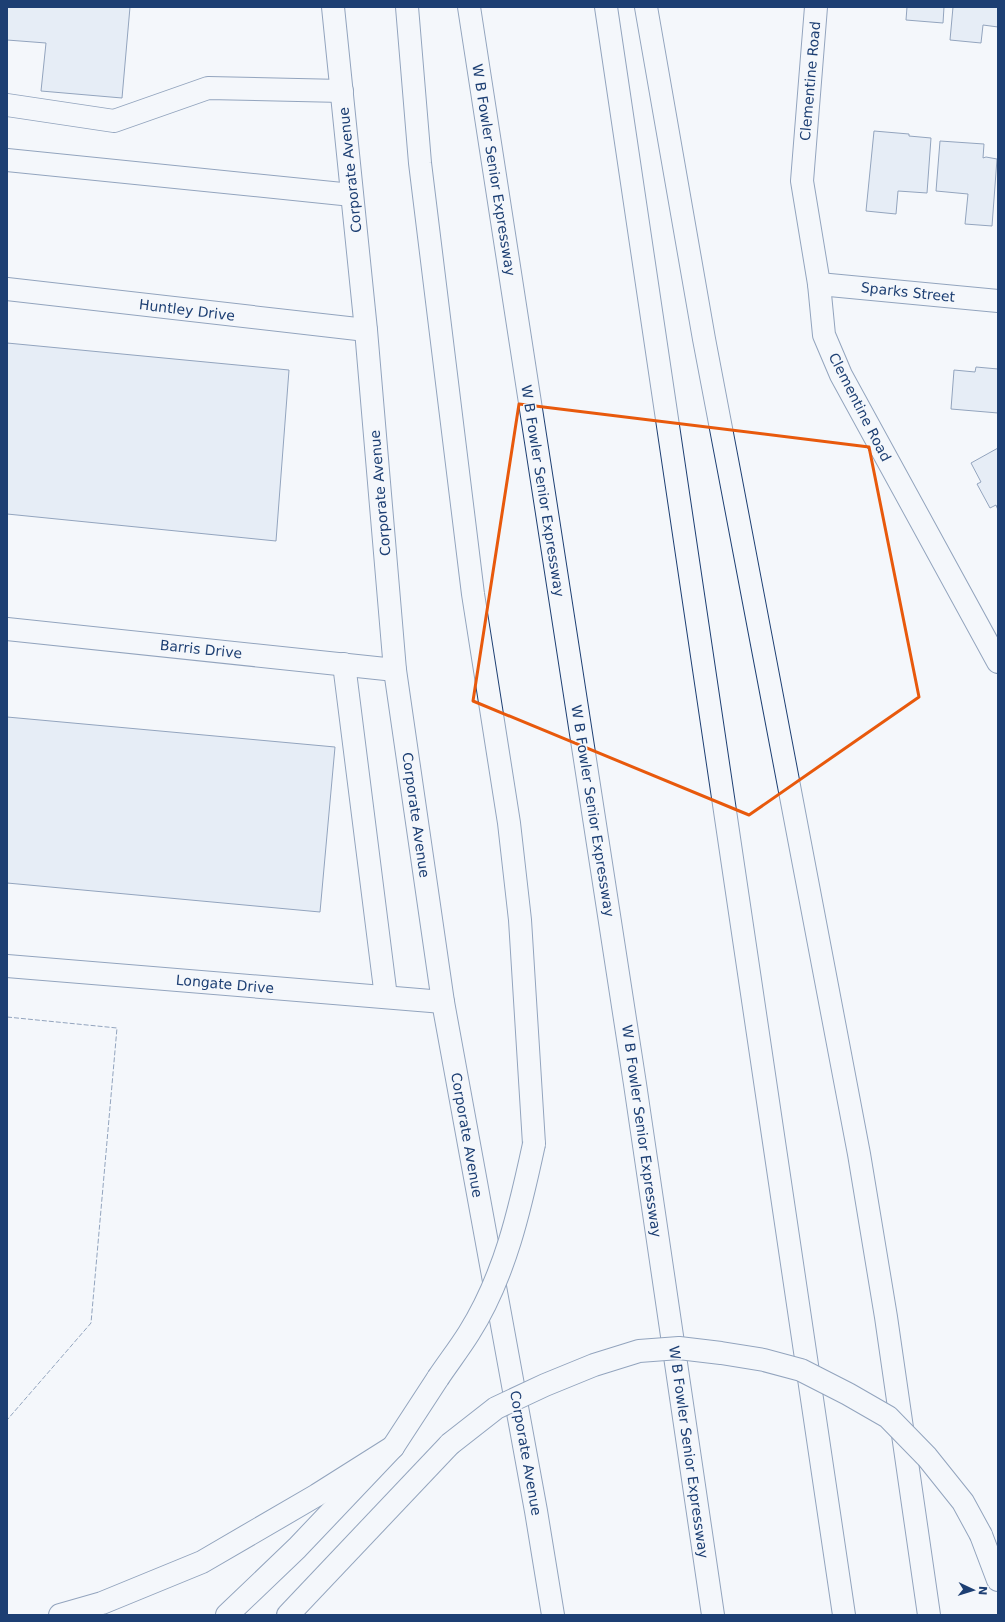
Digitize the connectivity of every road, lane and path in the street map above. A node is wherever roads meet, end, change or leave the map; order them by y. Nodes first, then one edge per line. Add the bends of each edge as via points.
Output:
1 (333, 7) edge
2 (407, 7) edge
3 (469, 7) edge
4 (606, 7) edge
5 (646, 7) edge
6 (816, 7) edge
7 (342, 91) junction
8 (7, 105) edge
9 (7, 160) edge
10 (352, 195) junction
11 (819, 284) junction
12 (7, 289) edge
13 (998, 301) edge
14 (366, 330) junction
15 (7, 629) edge
16 (998, 662) edge
17 (344, 664) junction
18 (395, 670) junction
19 (7, 966) edge
20 (386, 997) junction
21 (443, 1002) junction
22 (393, 1447) junction
23 (998, 1580) edge
24 (60, 1615) edge
25 (227, 1615) edge
26 (288, 1615) edge
27 (553, 1615) edge
28 (713, 1615) edge
29 (844, 1615) edge
30 (929, 1615) edge

1 - 7 main road, Corporate Avenue
2 - 22 main road, bridge via 420,163 472,586 519,912 534,1144 521,1206 507,1251 489,1294 469,1332
3 - 28 main road, W B Fowler Senior Expressway via 635,1084
4 - 29 main road
5 - 30 main road via 704,340 859,1154 886,1317
6 - 11 main road, Clementine Road via 802,180
7 - 8 main road via 208,88 114,121
7 - 10 main road, Corporate Avenue
9 - 10 main road
10 - 14 main road, Corporate Avenue
11 - 13 main road, Sparks Street
11 - 16 main road, Clementine Road via 824,335 841,375
12 - 14 main road, Huntley Drive
14 - 18 main road, Corporate Avenue
15 - 17 main road, Barris Drive
17 - 18 main road, Barris Drive
17 - 20 main road
18 - 21 main road, Corporate Avenue
19 - 20 main road, Longate Drive
20 - 21 main road, Longate Drive
21 - 27 main road, Corporate Avenue
22 - 24 main road via 202,1562 102,1603
22 - 25 main road via 297,1548
23 - 26 main road, bridge via 981,1535 962,1502 932,1463 888,1418 801,1370 764,1360 679,1348 639,1351 616,1358 545,1384 496,1408 450,1444

